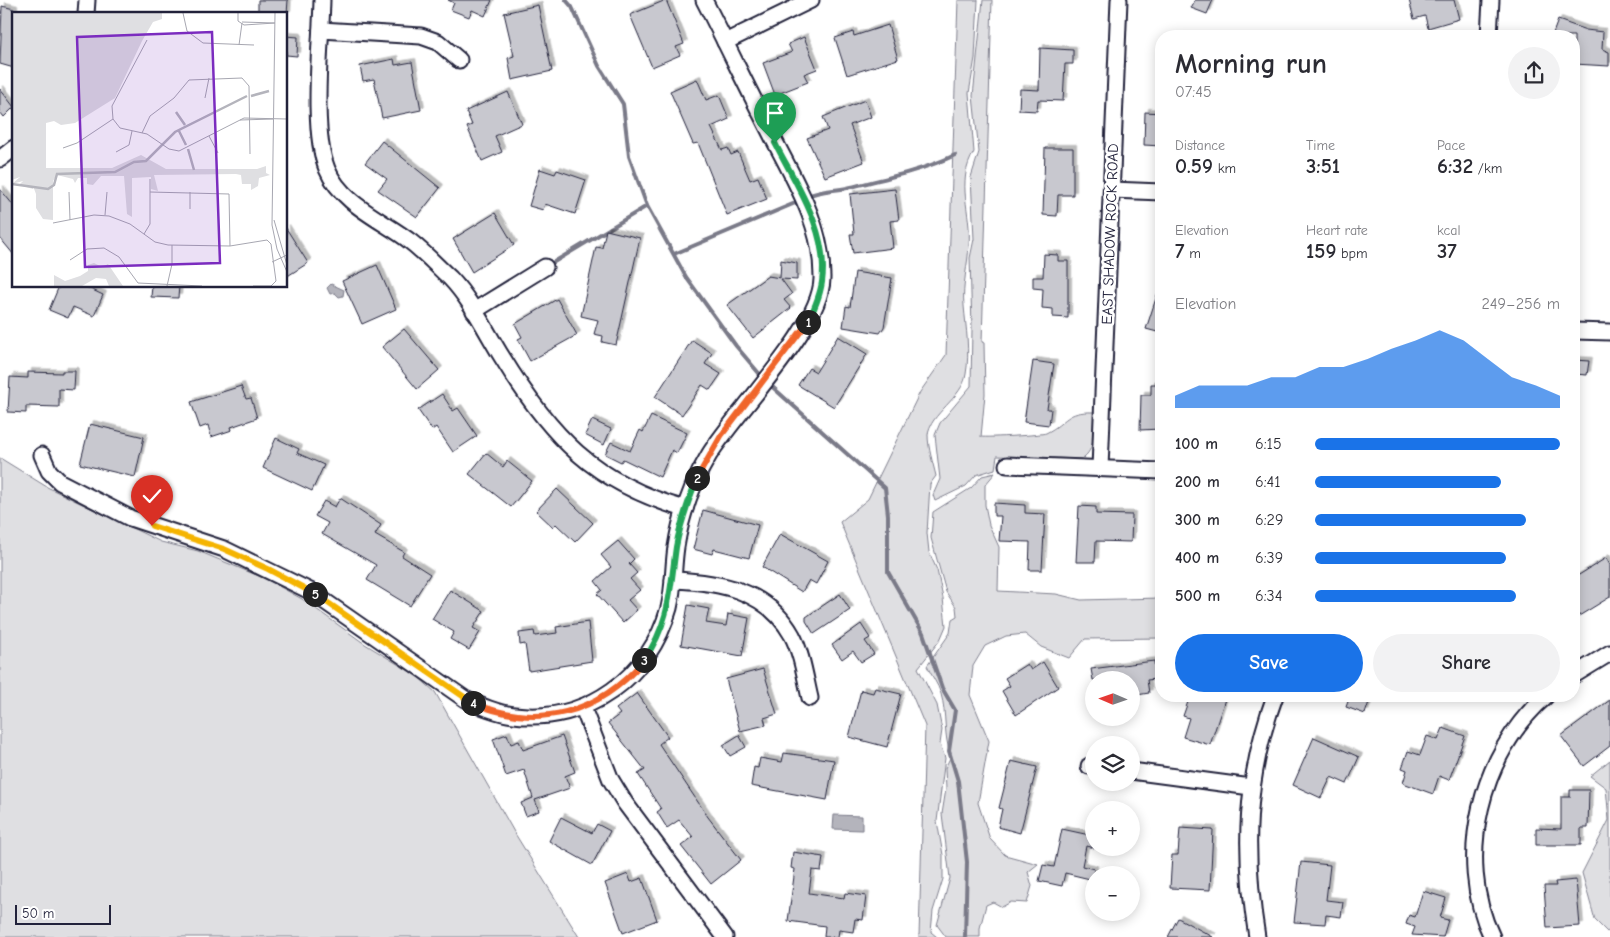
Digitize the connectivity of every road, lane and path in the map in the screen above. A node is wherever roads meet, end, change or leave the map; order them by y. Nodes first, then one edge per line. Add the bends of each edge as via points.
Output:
1 (322, 0) edge
2 (704, 0) edge
3 (811, 0) edge
4 (1119, 0) edge
5 (1491, 0) edge
6 (321, 30) junction
7 (1489, 30) edge
8 (725, 42) junction
9 (459, 60) dead end
10 (12, 150) edge
11 (0, 159) edge
12 (1112, 190) junction
13 (1155, 192) edge
14 (544, 268) dead end
15 (474, 311) junction
16 (1580, 331) edge
17 (1610, 332) edge
18 (42, 455) dead end
19 (1007, 466) dead end
20 (1100, 468) junction
21 (1155, 471) edge
22 (685, 509) junction
23 (673, 580) junction
24 (1610, 653) edge
25 (1580, 671) edge
26 (810, 698) dead end
27 (1273, 702) edge
28 (1540, 702) edge
29 (582, 708) junction
30 (1140, 772) edge
31 (1251, 787) junction
32 (725, 937) edge
33 (1257, 937) edge
34 (1492, 937) edge

1 - 6 street
2 - 8 street
3 - 8 street
4 - 12 street, EAST SHADOW ROCK ROAD
5 - 7 street
6 - 9 street via 421,36 438,42
6 - 15 street via 319,124 327,170 344,194 429,258 452,281
8 - 22 street via 813,216 822,258 822,282 806,325 708,456
10 - 11 street
12 - 13 street
12 - 20 street, EAST SHADOW ROCK ROAD
14 - 15 street
15 - 22 street via 524,392 570,448 595,468 636,492
16 - 17 street
18 - 29 street via 49,471 60,482 130,518 224,549 310,590 465,699 490,710 513,715 558,714
19 - 20 street
20 - 21 street
22 - 23 street via 676,546
23 - 26 street via 721,584 765,603 792,635
23 - 29 street via 662,630 646,658 621,685
24 - 25 street
27 - 31 street
28 - 34 street via 1524,718 1507,744 1481,806 1475,865 1485,922
29 - 32 street via 611,780 625,803
30 - 31 street
31 - 33 street via 1248,864

